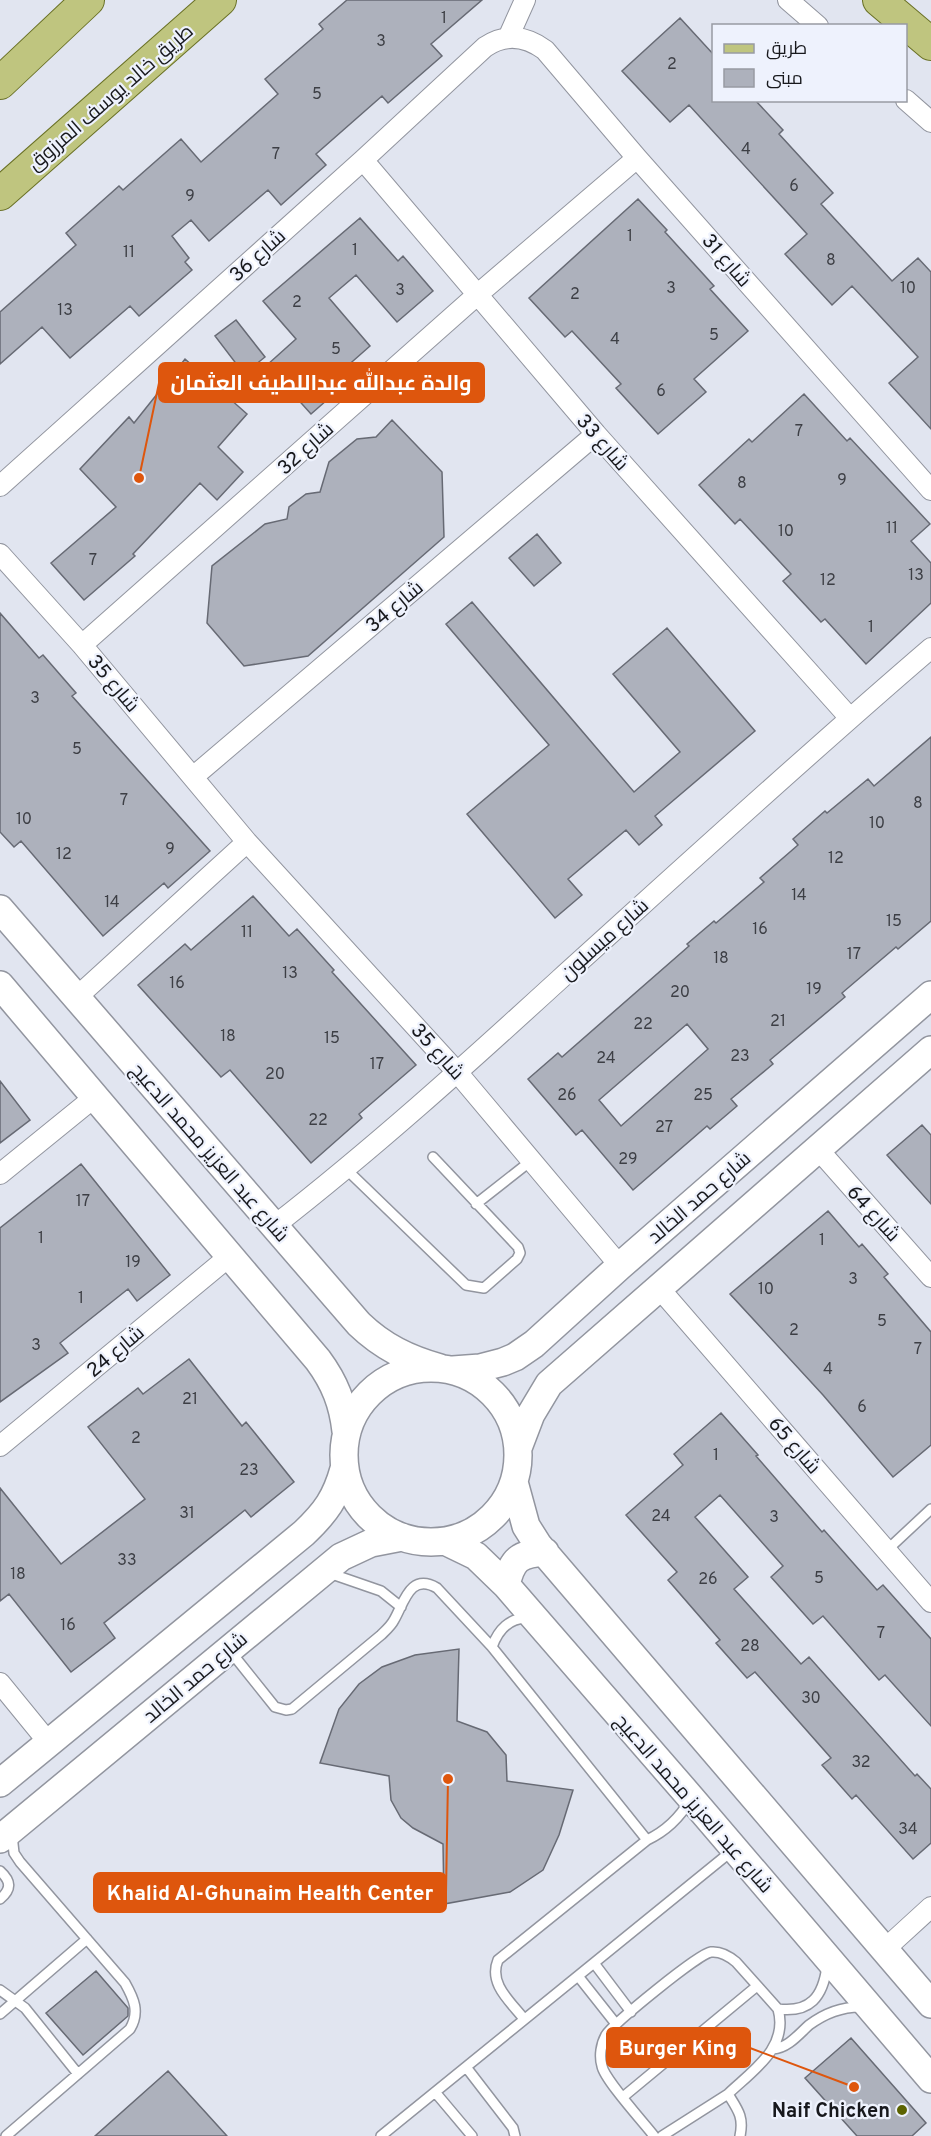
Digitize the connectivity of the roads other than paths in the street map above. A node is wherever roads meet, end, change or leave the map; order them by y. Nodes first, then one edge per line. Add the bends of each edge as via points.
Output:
1 (88, 0) edge
2 (220, 0) edge
3 (525, 0) edge
4 (788, 0) edge
5 (879, 0) edge
6 (816, 24) edge
7 (513, 38) junction
8 (931, 44) edge
9 (0, 83) edge
10 (907, 101) edge
11 (931, 122) edge
12 (637, 158) junction
13 (363, 160) junction
14 (0, 194) edge
15 (477, 295) junction
16 (596, 434) junction
17 (0, 486) edge
18 (931, 490) edge
19 (0, 554) edge
20 (82, 645) junction
21 (931, 648) edge
22 (849, 717) junction
23 (193, 777) junction
24 (247, 842) junction
25 (0, 909) edge
26 (0, 985) edge
27 (931, 995) edge
28 (77, 997) junction
29 (931, 1050) edge
30 (458, 1072) junction
31 (96, 1096) junction
32 (817, 1148) junction
33 (433, 1157) dead end
34 (532, 1160) junction
35 (346, 1170) junction
36 (0, 1174) edge
37 (476, 1204) junction
38 (274, 1226) junction
39 (231, 1255) junction
40 (620, 1266) junction
41 (931, 1277) edge
42 (659, 1288) junction
43 (446, 1369) junction
44 (346, 1431) junction
45 (0, 1446) edge
46 (518, 1448) junction
47 (344, 1468) junction
48 (514, 1482) junction
49 (931, 1509) edge
50 (402, 1537) junction
51 (445, 1541) junction
52 (886, 1551) junction
53 (545, 1552) junction
54 (324, 1572) junction
55 (506, 1585) junction
56 (931, 1602) edge
57 (400, 1607) junction
58 (535, 1618) junction
59 (492, 1647) junction
60 (229, 1649) junction
61 (0, 1683) edge
62 (49, 1743) junction
63 (0, 1783) edge
64 (691, 1798) junction
65 (6, 1834) edge
66 (647, 1840) junction
67 (734, 1848) junction
68 (0, 1871) edge
69 (0, 1899) edge
70 (931, 1908) edge
71 (87, 1940) junction
72 (885, 1949) junction
73 (828, 1958) junction
74 (594, 1963) junction
75 (578, 1976) junction
76 (757, 1986) junction
77 (0, 1990) edge
78 (16, 2001) junction
79 (931, 2004) edge
80 (869, 2008) junction
81 (778, 2009) junction
82 (631, 2012) junction
83 (0, 2014) edge
84 (524, 2019) junction
85 (616, 2024) junction
86 (774, 2049) junction
87 (466, 2067) junction
88 (78, 2074) junction
89 (931, 2079) edge
90 (435, 2092) junction
91 (728, 2094) junction
92 (623, 2097) junction
93 (0, 2129) edge
94 (6, 2136) edge
95 (381, 2136) edge
96 (471, 2136) edge
97 (515, 2136) edge
98 (654, 2136) edge
99 (662, 2136) edge
100 (740, 2136) edge

1 - 9 main road
2 - 14 main road, طريق خالد يوسف المرزوق
3 - 7 street
4 - 6 street
5 - 8 main road
7 - 12 street, شارع 31 via 534,42 545,50
7 - 13 street, شارع 36 via 496,40 485,47
10 - 11 street
12 - 15 street, شارع 32
12 - 18 street, شارع 31
13 - 15 street, شارع 33
13 - 17 street, شارع 36
15 - 16 street, شارع 33
15 - 20 street, شارع 32
16 - 22 street, شارع 33
16 - 23 street, شارع 34
19 - 20 street, شارع 35
20 - 23 street, شارع 35
21 - 22 street, شارع ميسلون
22 - 30 street, شارع ميسلون
23 - 24 street, شارع 35
24 - 28 street
24 - 30 street, شارع 35
25 - 28 street, شارع عبد العزيز محمد الدعيج
26 - 31 street
27 - 40 street, شارع حمد الخالد
28 - 38 street, شارع عبد العزيز محمد الدعيج
29 - 32 street, شارع حمد الخالد
30 - 34 street, شارع 35
30 - 35 street, شارع ميسلون
31 - 36 street
31 - 39 street
32 - 41 street, شارع 64
32 - 42 street, شارع حمد الخالد
33 - 37 lane
34 - 37 lane
34 - 40 street, شارع 35
35 - 37 lane via 466,1286 484,1288 520,1253
35 - 38 street, شارع ميسلون
38 - 43 street, شارع عبد العزيز محمد الدعيج via 372,1336 404,1356
39 - 44 street via 326,1371 340,1398
39 - 45 street, شارع 24
40 - 43 street, شارع حمد الخالد via 515,1357 491,1366
42 - 46 street, شارع حمد الخالد via 549,1384 531,1414
42 - 52 street, شارع 65
43 - 44 street via 409,1370 381,1383 359,1404
43 - 46 street via 481,1383 503,1405 511,1418
44 - 47 street
46 - 48 street
47 - 50 street via 352,1494 364,1511 378,1525
47 - 62 street via 332,1501 304,1533
48 - 51 street via 504,1503 488,1521 468,1534
48 - 53 street via 526,1526
49 - 52 lane
50 - 51 street via 423,1542
50 - 54 street, شارع حمد الخالد via 351,1552
51 - 55 street, شارع عبد العزيز محمد الدعيج via 476,1556
52 - 56 street, شارع 65
53 - 55 street via 526,1553 511,1566
53 - 72 street
54 - 57 lane via 381,1591
54 - 60 street, شارع حمد الخالد
55 - 58 street, شارع عبد العزيز محمد الدعيج
57 - 59 lane via 411,1589 424,1583 430,1585
57 - 60 lane via 381,1635 297,1706 286,1710 275,1707
58 - 59 lane via 525,1617 507,1624
58 - 64 street, شارع عبد العزيز محمد الدعيج
59 - 66 lane
60 - 65 street, شارع حمد الخالد
61 - 62 street
62 - 63 street
64 - 66 lane via 673,1824
64 - 67 street, شارع عبد العزيز محمد الدعيج
65 - 71 lane via 20,1862
66 - 84 lane via 498,1960 497,1984
67 - 73 street, شارع عبد العزيز محمد الدعيج
67 - 74 lane
68 - 69 lane via 10,1885
70 - 72 street
71 - 78 lane
71 - 88 lane via 125,1983 136,2013 130,2029
72 - 79 street
73 - 80 street, شارع عبد العزيز محمد الدعيج
73 - 81 lane via 825,1984 811,2003 801,2008
74 - 75 lane
74 - 82 lane
75 - 84 lane
75 - 85 lane
76 - 81 lane
76 - 82 lane via 728,1956 711,1952 694,1960
76 - 92 lane
77 - 78 lane
78 - 83 lane
78 - 88 lane
80 - 86 lane via 833,2012 812,2023 782,2048
80 - 89 street, شارع عبد العزيز محمد الدعيج
81 - 86 lane via 780,2029
82 - 85 lane
84 - 87 lane
85 - 92 lane via 606,2036 601,2059 604,2074
86 - 91 lane
87 - 90 lane
87 - 97 lane via 513,2128
88 - 94 lane
90 - 95 lane
90 - 96 lane
91 - 99 lane
91 - 100 lane via 742,2122
92 - 98 lane
93 - 94 lane

